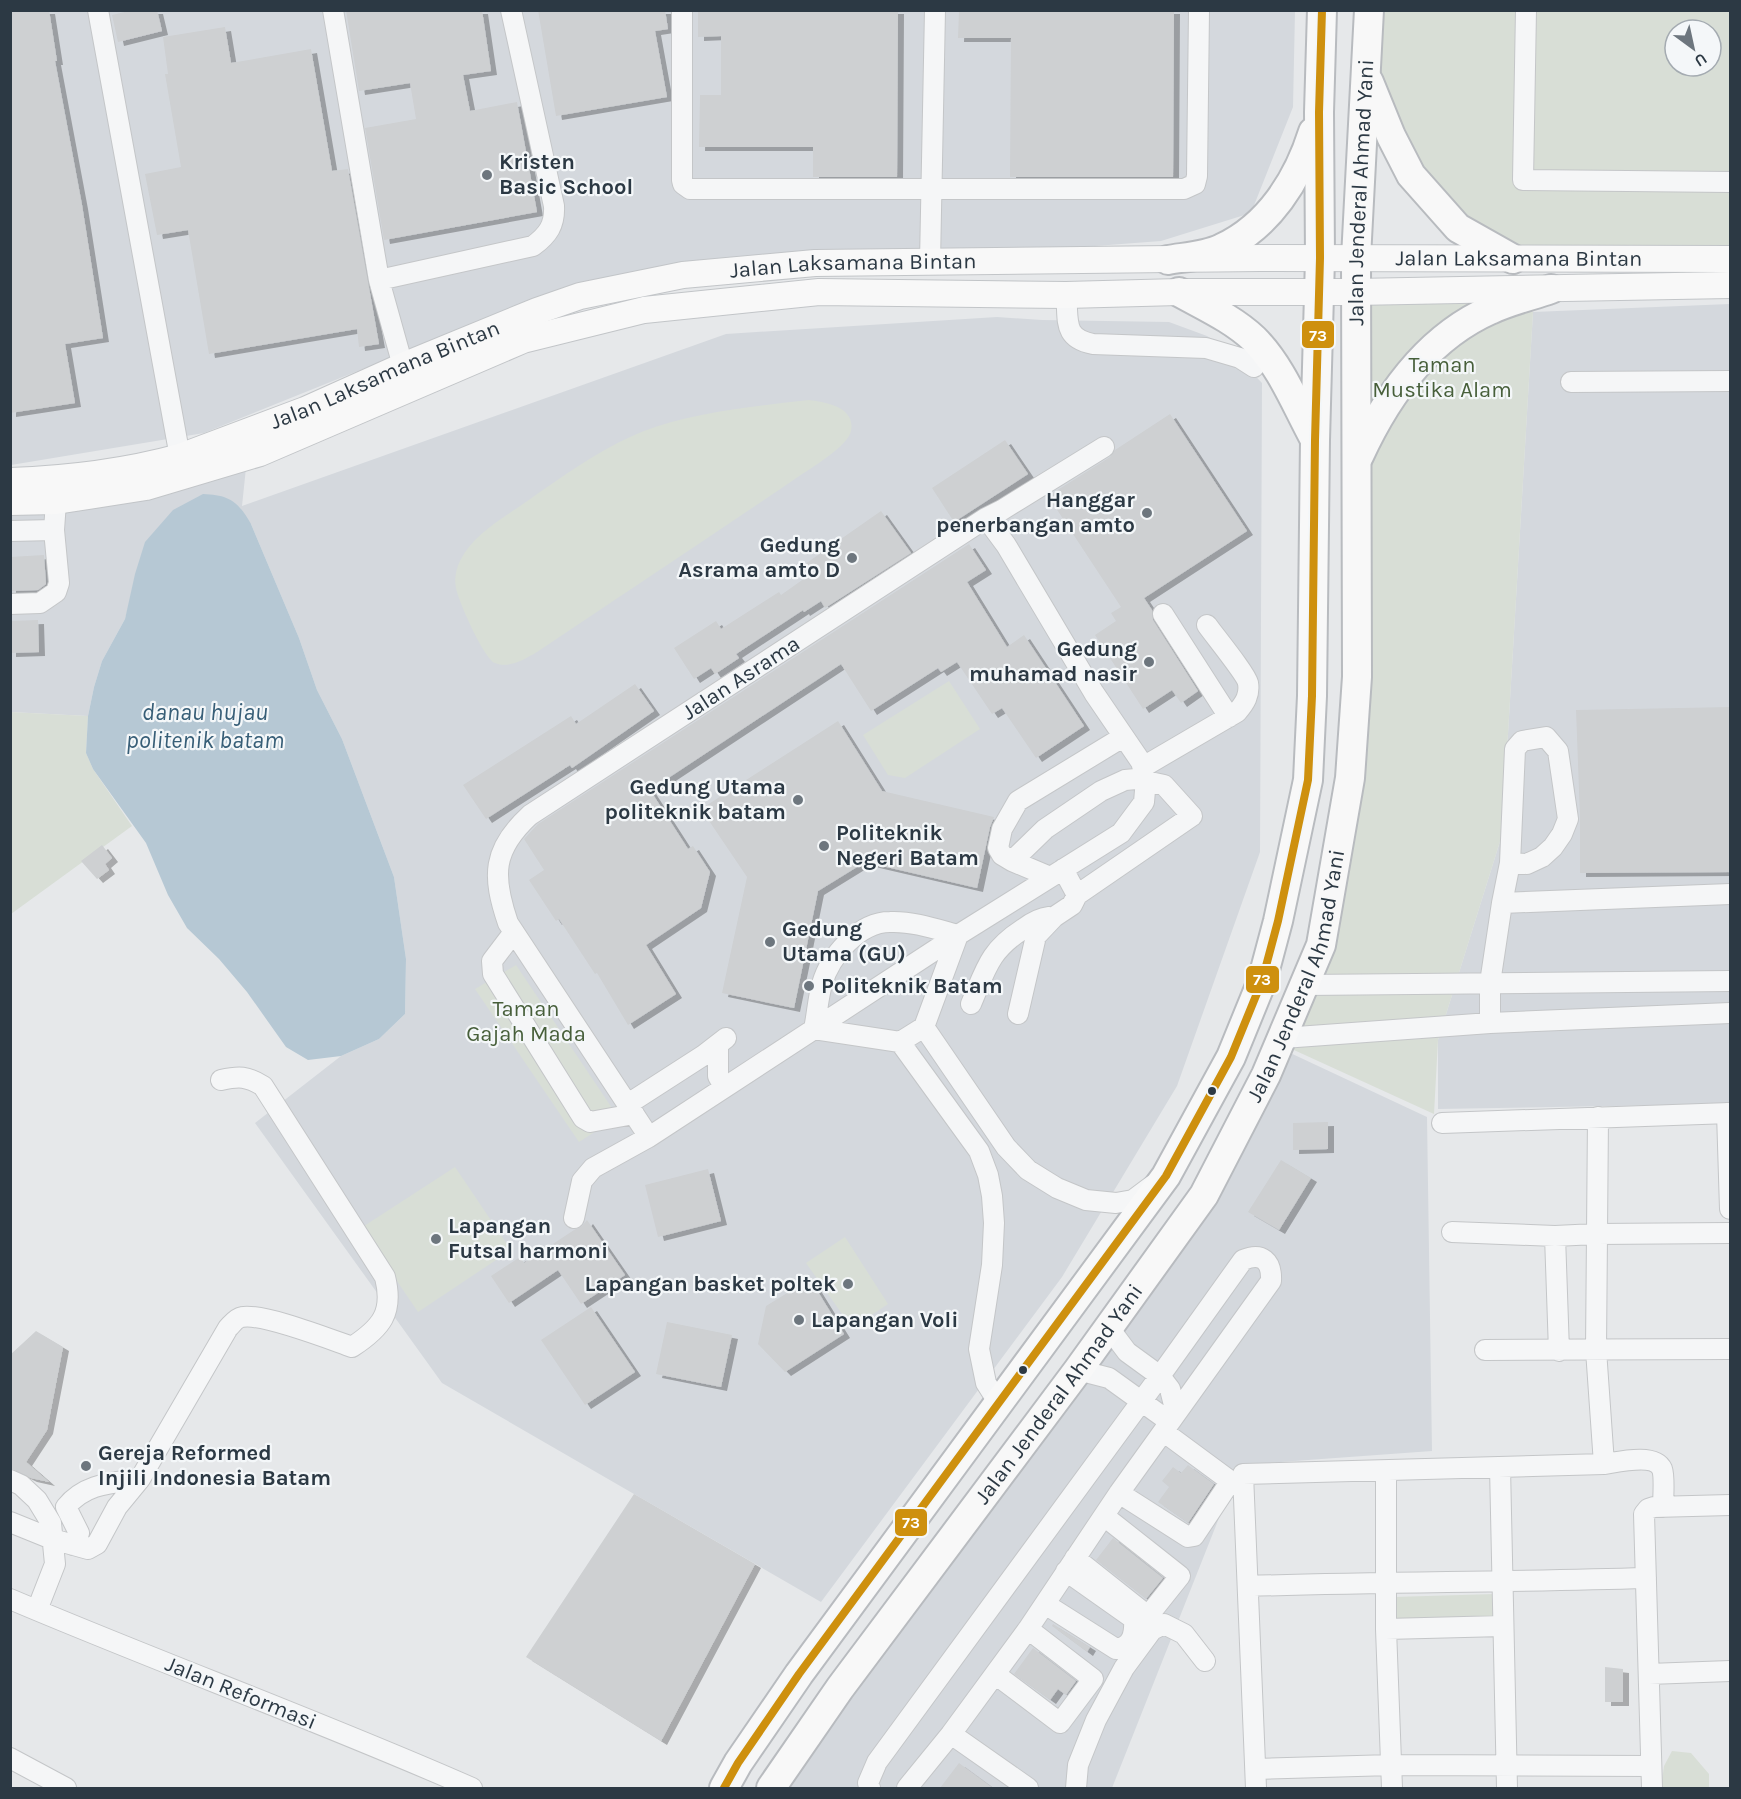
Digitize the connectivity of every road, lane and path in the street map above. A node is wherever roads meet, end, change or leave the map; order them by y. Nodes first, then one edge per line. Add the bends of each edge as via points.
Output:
1 (98, 10) edge
2 (333, 10) edge
3 (511, 10) edge
4 (682, 10) edge
5 (935, 10) edge
6 (1199, 10) edge
7 (1322, 10) edge
8 (1369, 10) edge
9 (1526, 10) edge
10 (1366, 75) junction
11 (1319, 112) junction
12 (1731, 182) edge
13 (930, 189) junction
14 (1320, 258) junction
15 (1356, 258) junction
16 (1513, 259) junction
17 (1731, 259) edge
18 (1168, 261) junction
19 (930, 262) junction
20 (815, 263) junction
21 (379, 280) junction
22 (1731, 285) edge
23 (1551, 289) junction
24 (1319, 291) junction
25 (819, 292) junction
26 (1179, 292) junction
27 (1355, 292) junction
28 (1066, 295) junction
29 (403, 366) junction
30 (1254, 368) dead end
31 (1731, 381) edge
32 (1571, 382) dead end
33 (1315, 440) junction
34 (1104, 447) dead end
35 (180, 457) junction
36 (1357, 459) junction
37 (10, 482) edge
38 (57, 490) junction
39 (10, 502) edge
40 (986, 518) junction
41 (54, 530) junction
42 (10, 531) edge
43 (10, 604) edge
44 (1163, 614) dead end
45 (1207, 625) dead end
46 (1228, 717) junction
47 (1123, 737) junction
48 (1144, 774) junction
49 (1012, 861) junction
50 (1510, 863) junction
51 (1056, 873) junction
52 (1731, 894) edge
53 (1077, 895) junction
54 (1502, 903) junction
55 (1054, 916) junction
56 (514, 932) junction
57 (958, 935) junction
58 (1705, 981) junction
59 (1731, 981) edge
60 (1490, 983) junction
61 (1304, 985) junction
62 (971, 1004) dead end
63 (1731, 1013) edge
64 (1018, 1014) dead end
65 (1703, 1014) junction
66 (1490, 1023) junction
67 (924, 1027) junction
68 (814, 1029) junction
69 (1283, 1038) junction
70 (900, 1042) junction
71 (1231, 1057) junction
72 (1266, 1075) junction
73 (221, 1080) dead end
74 (724, 1087) junction
75 (631, 1109) junction
76 (1729, 1113) edge
77 (1598, 1117) junction
78 (1442, 1123) dead end
79 (649, 1137) junction
80 (1166, 1176) junction
81 (1731, 1209) edge
82 (574, 1218) dead end
83 (1452, 1232) dead end
84 (1731, 1233) edge
85 (1596, 1234) junction
86 (1555, 1236) junction
87 (1109, 1328) junction
88 (1731, 1349) edge
89 (1485, 1350) dead end
90 (1596, 1350) junction
91 (1559, 1351) junction
92 (1078, 1370) junction
93 (1160, 1376) junction
94 (1142, 1401) junction
95 (998, 1402) junction
96 (1167, 1427) junction
97 (1604, 1464) junction
98 (1500, 1467) junction
99 (1386, 1472) junction
100 (140, 1479) junction
101 (10, 1480) edge
102 (1119, 1493) junction
103 (1731, 1505) edge
104 (1663, 1507) junction
105 (1104, 1516) junction
106 (10, 1522) edge
107 (52, 1539) junction
108 (73, 1545) junction
109 (1071, 1565) junction
110 (1646, 1578) junction
111 (1386, 1582) junction
112 (1502, 1582) junction
113 (1248, 1586) junction
114 (10, 1599) edge
115 (1045, 1604) junction
116 (37, 1610) junction
117 (1503, 1626) junction
118 (1028, 1629) junction
119 (1386, 1629) junction
120 (1205, 1661) dead end
121 (1731, 1671) edge
122 (995, 1674) junction
123 (1649, 1674) junction
124 (951, 1734) junction
125 (10, 1758) edge
126 (1508, 1765) junction
127 (1392, 1766) junction
128 (1651, 1766) junction
129 (1256, 1779) edge
130 (911, 1787) edge
131 (66, 1788) edge
132 (472, 1788) edge
133 (724, 1788) edge
134 (771, 1788) edge
135 (870, 1788) edge
136 (1028, 1788) edge
137 (1076, 1788) edge
138 (1392, 1788) edge
139 (1507, 1788) edge
140 (1652, 1788) edge

1 - 35 street
2 - 21 street
3 - 21 street via 554,220 545,237 533,246
4 - 13 street via 682,180 687,187
5 - 13 street
6 - 13 street via 1197,181 1192,186
7 - 11 highway, Jalan Jenderal Ahmad Yani
8 - 10 highway, Jalan Jenderal Ahmad Yani
9 - 12 street via 1523,180
10 - 15 highway, Jalan Jenderal Ahmad Yani
10 - 16 highway via 1411,175 1458,228
11 - 14 highway, Jalan Jenderal Ahmad Yani
11 - 18 highway via 1304,159 1264,218 1220,250
13 - 19 street
14 - 15 main road, Jalan Laksamana Bintan
14 - 18 main road, Jalan Laksamana Bintan
14 - 24 highway, Jalan Jenderal Ahmad Yani
15 - 16 main road, Jalan Laksamana Bintan
15 - 27 highway, Jalan Jenderal Ahmad Yani
16 - 17 main road, Jalan Laksamana Bintan
18 - 19 main road, Jalan Laksamana Bintan
19 - 20 main road, Jalan Laksamana Bintan
20 - 25 main road
20 - 29 main road, Jalan Laksamana Bintan via 683,275 580,296
21 - 29 street
22 - 23 main road, Jalan Laksamana Bintan
23 - 27 main road, Jalan Laksamana Bintan
23 - 36 highway via 1488,311 1439,343 1403,380
24 - 26 main road, Jalan Laksamana Bintan
24 - 27 main road, Jalan Laksamana Bintan
24 - 33 highway, Jalan Jenderal Ahmad Yani
25 - 28 main road, Jalan Laksamana Bintan
25 - 38 main road, Jalan Laksamana Bintan via 644,310 523,340 260,453 146,487
26 - 28 main road, Jalan Laksamana Bintan
26 - 33 highway via 1253,338 1280,373
27 - 36 highway, Jalan Jenderal Ahmad Yani
28 - 30 street via 1070,331 1079,341 1206,348 1240,358
29 - 35 main road, Jalan Laksamana Bintan via 305,410
31 - 32 street
33 - 71 highway, Jalan Jenderal Ahmad Yani via 1308,780 1262,981
34 - 40 street, Jalan Asrama
35 - 38 main road, Jalan Laksamana Bintan
36 - 61 highway, Jalan Jenderal Ahmad Yani via 1357,677 1350,778 1321,945
37 - 38 main road, Jalan Laksamana Bintan
38 - 39 main road, Jalan Laksamana Bintan
38 - 41 street
40 - 47 street via 1006,544
40 - 56 street, Jalan Asrama via 530,815 514,830 500,855 498,891
41 - 42 street
41 - 43 street via 59,582 56,592 40,603
44 - 46 street
45 - 46 street via 1248,681 1245,703
46 - 48 street
47 - 48 street
47 - 49 street via 1018,801 1002,829 998,848
48 - 49 street via 1101,791 1045,829
48 - 51 street via 1144,802 1121,832
48 - 53 street via 1164,785 1192,816
49 - 51 street
50 - 50 street via 1515,749 1522,741 1546,737 1558,751 1568,819 1562,834 1542,857 1527,864
50 - 54 street
51 - 53 street via 1074,887
51 - 57 street
52 - 54 street
53 - 55 street via 1072,905
54 - 60 street
55 - 62 street via 1027,926 997,950
55 - 64 street via 1036,936
56 - 75 street, Jalan Asrama
56 - 75 street via 492,961 492,974 583,1118 590,1122
57 - 67 street
57 - 68 street
57 - 68 street via 902,922 869,926 846,945 830,966 822,984
58 - 59 street
58 - 60 street
58 - 65 street
60 - 61 street
60 - 66 street
61 - 69 highway, Jalan Jenderal Ahmad Yani
63 - 65 street
65 - 66 street
66 - 69 street
67 - 70 street
67 - 80 street via 1006,1147 1028,1170 1057,1188 1086,1200 1116,1203 1133,1200
68 - 70 street
68 - 74 street
69 - 72 highway, Jalan Jenderal Ahmad Yani
70 - 95 street via 979,1151 988,1175 994,1223 992,1265 979,1349 986,1383
71 - 72 highway via 1255,1060
71 - 80 highway, Jalan Jenderal Ahmad Yani
72 - 87 highway, Jalan Jenderal Ahmad Yani via 1204,1195
73 - 100 street via 240,1076 263,1086 385,1277 389,1292 387,1310 381,1324 352,1347 272,1321 242,1317 235,1320
74 - 75 street via 718,1076 722,1042
74 - 79 street
75 - 79 street, Jalan Asrama
76 - 77 street
76 - 81 street
77 - 78 street
77 - 85 street
79 - 82 street via 586,1175
80 - 95 highway, Jalan Jenderal Ahmad Yani
83 - 86 street
84 - 85 street
85 - 86 street
85 - 90 street
86 - 91 street
87 - 92 highway, Jalan Jenderal Ahmad Yani
87 - 93 street via 1127,1352
88 - 90 street
89 - 91 street
90 - 91 street
90 - 97 street
92 - 94 street via 1109,1378
92 - 134 highway, Jalan Jenderal Ahmad Yani via 847,1678
93 - 94 street
93 - 96 street via 1170,1389 1174,1405
93 - 96 street via 1243,1260 1253,1256 1265,1259 1272,1269 1271,1281
94 - 96 street
94 - 135 street via 877,1762 868,1783
95 - 133 highway, Jalan Jenderal Ahmad Yani via 799,1674
96 - 102 street
96 - 102 street via 1229,1480 1194,1536 1188,1537
97 - 98 street
97 - 104 street via 1648,1459 1656,1462 1663,1470
98 - 99 street
98 - 112 street
99 - 111 street
99 - 113 street via 1243,1474
100 - 108 street via 117,1507 97,1544 88,1549
100 - 108 street via 95,1485 72,1500 66,1507 79,1533
101 - 107 street via 36,1500 51,1523
102 - 105 street
103 - 104 street
104 - 110 street via 1648,1509 1644,1514
105 - 109 street
105 - 109 street via 1180,1576 1148,1616
106 - 107 street
107 - 108 street
107 - 116 street via 55,1564
109 - 115 street
109 - 115 street via 1134,1619 1132,1640 1116,1649
110 - 112 street
110 - 123 street
111 - 112 street
111 - 113 street
111 - 119 street
112 - 117 street
113 - 129 street
114 - 116 street, Jalan Reformasi
115 - 118 street
116 - 132 street, Jalan Reformasi
117 - 119 street
117 - 126 street
118 - 122 street
118 - 122 street via 1093,1679 1060,1723
119 - 127 street
120 - 137 street via 1184,1634 1164,1624 1152,1630 1124,1668 1096,1720 1078,1765
121 - 123 street
122 - 124 street
123 - 128 street
124 - 130 street
124 - 136 street
125 - 131 street
126 - 127 street
126 - 128 street
126 - 139 street
127 - 129 street
127 - 138 street
128 - 140 street

